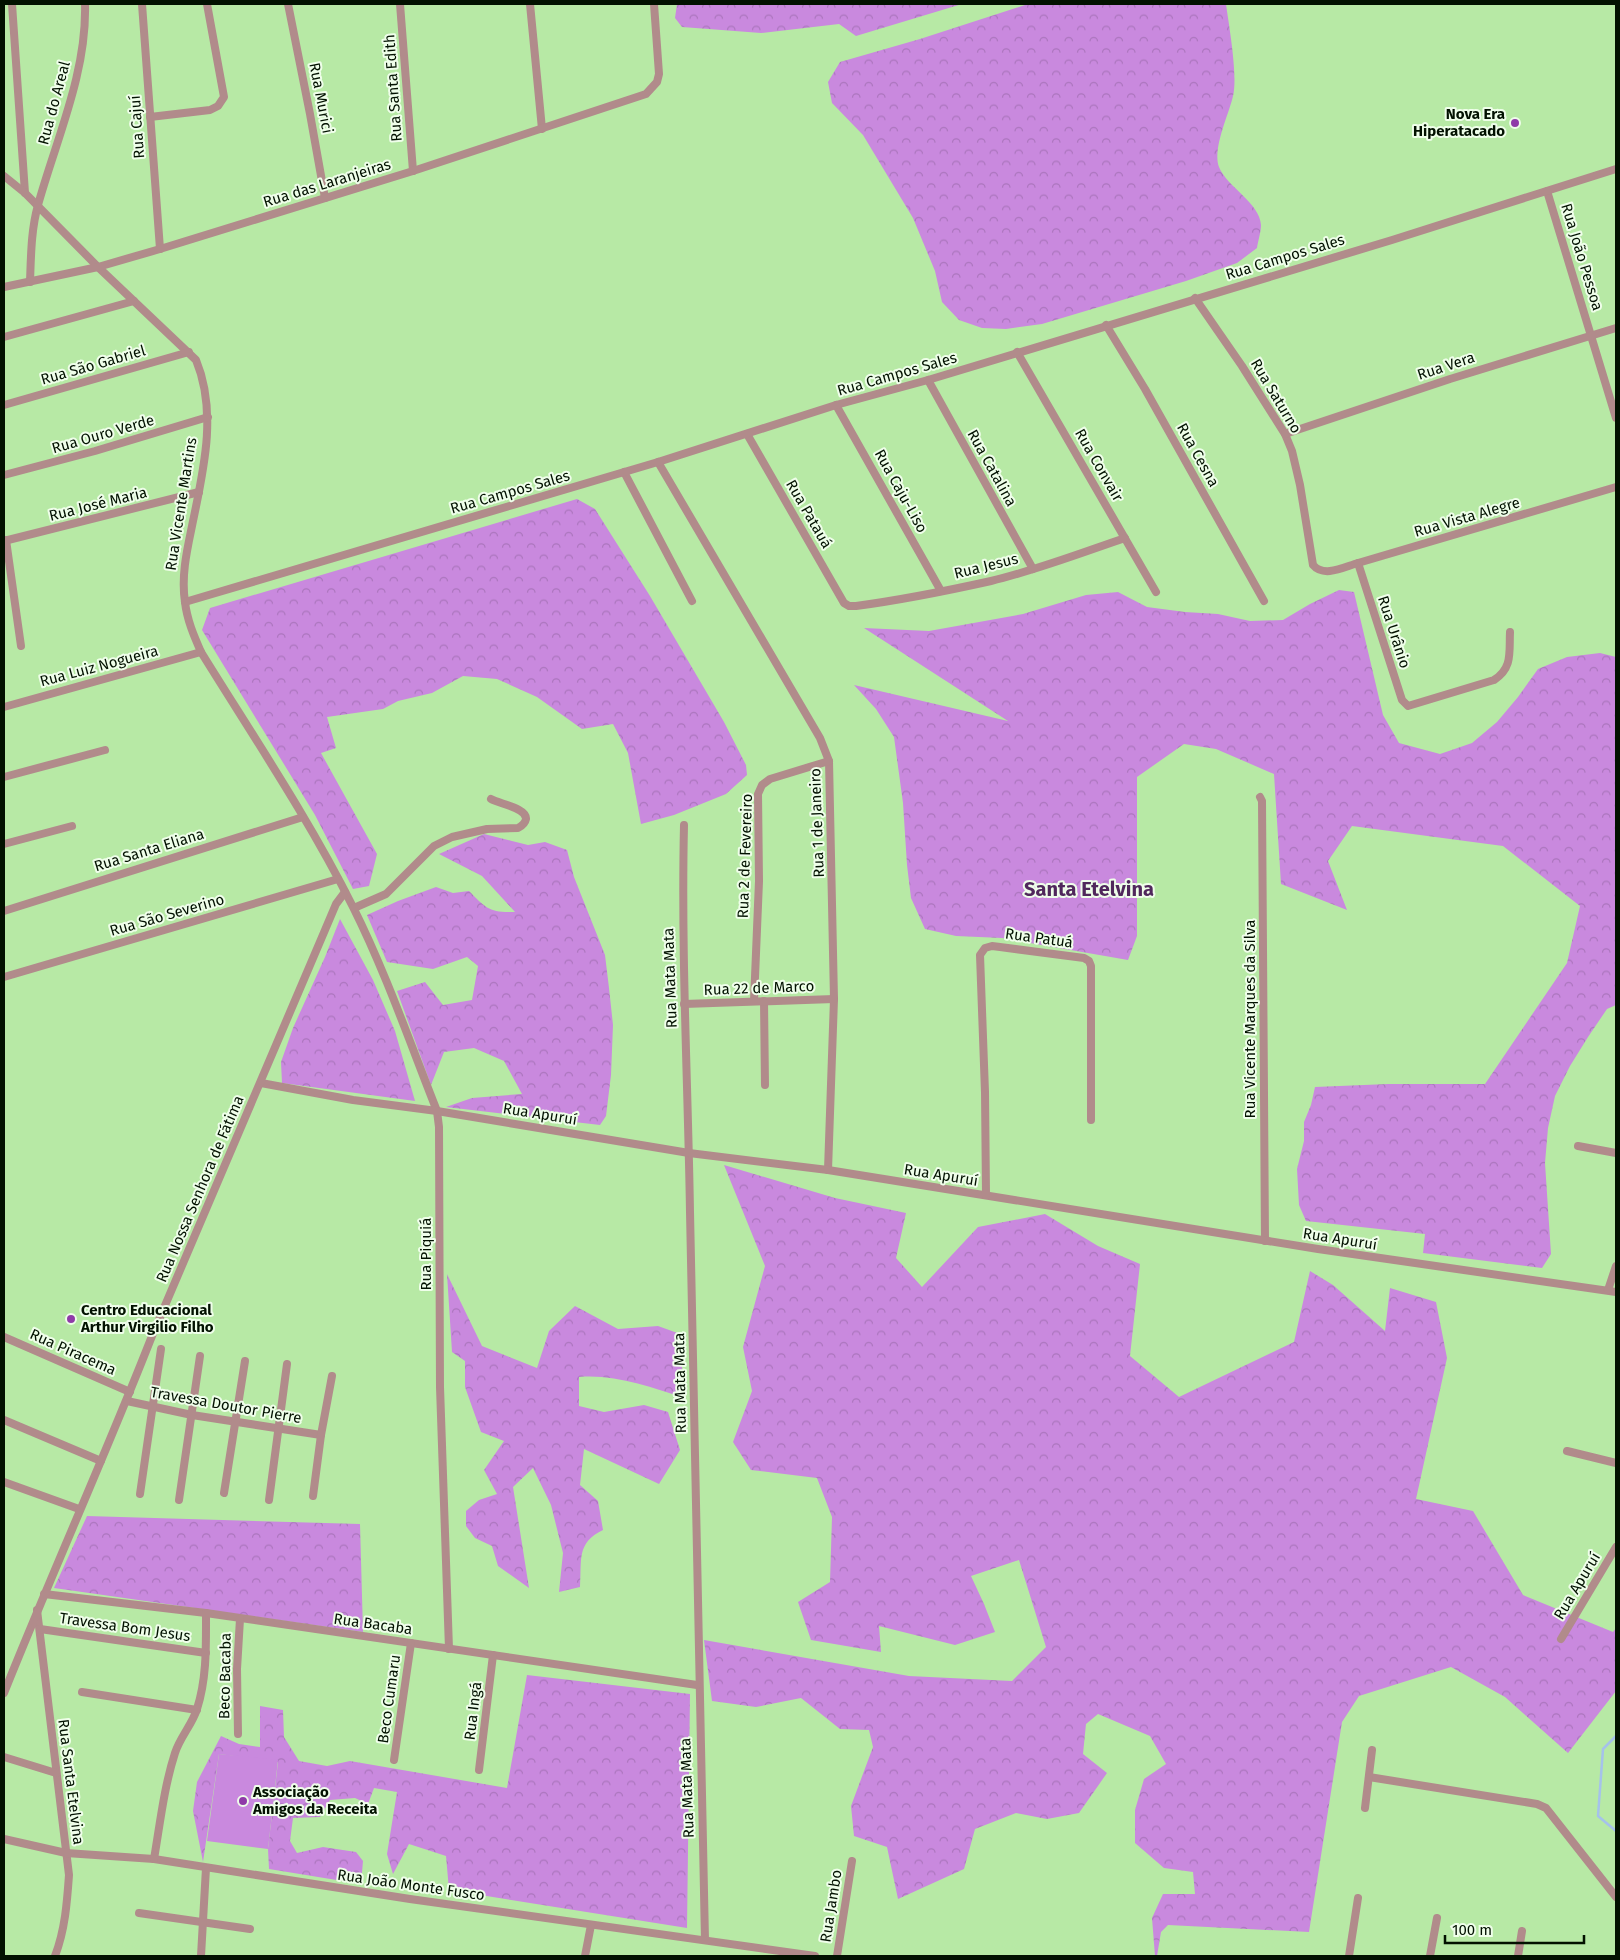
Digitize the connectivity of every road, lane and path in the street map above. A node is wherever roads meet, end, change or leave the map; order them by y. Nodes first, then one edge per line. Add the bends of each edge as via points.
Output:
1 (12, 4) edge
2 (85, 4) edge
3 (142, 4) edge
4 (206, 4) edge
5 (288, 4) edge
6 (400, 4) edge
7 (530, 4) edge
8 (654, 4) edge
9 (150, 116) junction
10 (542, 129) junction
11 (1616, 169) edge
12 (413, 171) junction
13 (4, 176) edge
14 (1548, 191) junction
15 (25, 193) junction
16 (324, 198) junction
17 (38, 206) junction
18 (160, 249) junction
19 (98, 266) junction
20 (30, 282) junction
21 (4, 287) edge
22 (1195, 298) junction
23 (134, 301) junction
24 (1106, 325) junction
25 (1616, 328) edge
26 (1591, 334) junction
27 (4, 337) edge
28 (189, 352) junction
29 (1017, 352) junction
30 (928, 380) junction
31 (4, 405) edge
32 (836, 405) junction
33 (208, 417) junction
34 (1616, 418) edge
35 (747, 434) junction
36 (1285, 434) junction
37 (658, 462) junction
38 (624, 472) junction
39 (4, 475) edge
40 (1616, 487) edge
41 (199, 492) junction
42 (1126, 538) junction
43 (5, 540) edge
44 (1358, 563) junction
45 (1033, 569) junction
46 (1325, 572) joint
47 (941, 591) junction
48 (1156, 592) dead end
49 (692, 600) dead end
50 (1264, 600) dead end
51 (185, 602) junction
52 (849, 606) joint
53 (1510, 632) dead end
54 (21, 646) dead end
55 (201, 652) junction
56 (4, 707) edge
57 (105, 750) dead end
58 (829, 761) junction
59 (4, 777) edge
60 (1260, 797) dead end
61 (491, 799) dead end
62 (304, 817) junction
63 (72, 826) dead end
64 (684, 826) dead end
65 (4, 844) edge
66 (338, 880) junction
67 (345, 892) junction
68 (354, 908) junction
69 (4, 910) edge
70 (4, 978) edge
71 (834, 999) junction
72 (754, 1001) junction
73 (764, 1001) junction
74 (684, 1004) junction
75 (261, 1083) junction
76 (765, 1086) dead end
77 (437, 1111) junction
78 (1090, 1120) dead end
79 (1578, 1146) dead end
80 (690, 1153) junction
81 (1616, 1153) edge
82 (828, 1170) junction
83 (986, 1195) junction
84 (1265, 1241) junction
85 (1616, 1266) edge
86 (1608, 1290) junction
87 (1616, 1292) edge
88 (4, 1337) edge
89 (162, 1349) dead end
90 (200, 1356) dead end
91 (245, 1361) dead end
92 (287, 1364) dead end
93 (332, 1376) dead end
94 (130, 1392) junction
95 (127, 1401) junction
96 (152, 1407) junction
97 (192, 1415) junction
98 (4, 1420) edge
99 (236, 1421) junction
100 (278, 1428) junction
101 (321, 1435) junction
102 (1566, 1451) dead end
103 (101, 1461) junction
104 (1616, 1463) edge
105 (4, 1482) edge
106 (224, 1492) dead end
107 (140, 1494) dead end
108 (313, 1496) dead end
109 (179, 1500) dead end
110 (270, 1500) dead end
111 (80, 1509) junction
112 (1616, 1547) edge
113 (44, 1594) junction
114 (37, 1610) junction
115 (206, 1613) junction
116 (240, 1619) junction
117 (40, 1629) junction
118 (1561, 1639) dead end
119 (411, 1643) junction
120 (449, 1649) junction
121 (206, 1653) junction
122 (493, 1655) junction
123 (697, 1685) junction
124 (82, 1692) dead end
125 (4, 1693) edge
126 (197, 1710) junction
127 (238, 1734) dead end
128 (1372, 1750) dead end
129 (4, 1757) edge
130 (394, 1760) dead end
131 (479, 1770) dead end
132 (56, 1773) junction
133 (1369, 1777) junction
134 (1365, 1808) dead end
135 (4, 1839) edge
136 (66, 1853) junction
137 (154, 1859) junction
138 (852, 1861) dead end
139 (206, 1868) junction
140 (1616, 1896) edge
141 (1358, 1898) dead end
142 (139, 1913) dead end
143 (1437, 1918) dead end
144 (202, 1921) junction
145 (590, 1925) junction
146 (250, 1929) dead end
147 (1522, 1931) dead end
148 (705, 1940) junction
149 (753, 1947) junction
150 (54, 1956) edge
151 (201, 1956) edge
152 (585, 1956) edge
153 (752, 1956) edge
154 (815, 1956) edge
155 (837, 1956) edge
156 (1349, 1956) edge
157 (1430, 1956) edge
158 (1518, 1956) edge

1 - 15 street
2 - 17 street, Rua do Areal via 81,55 60,141
3 - 9 street, Rua Cajuí
4 - 9 street via 224,97 218,106 210,110
5 - 16 street, Rua Murici
6 - 12 street, Rua Santa Edith
7 - 10 street
8 - 10 street, Rua das Laranjeiras via 659,74 653,87 646,94
9 - 18 street, Rua Cajuí
10 - 12 street, Rua das Laranjeiras
11 - 14 street, Rua Campos Sales
12 - 16 street, Rua das Laranjeiras
13 - 15 street, Rua Vicente Martins
14 - 22 street, Rua Campos Sales
14 - 26 street, Rua João Pessoa
15 - 17 street, Rua Vicente Martins
16 - 18 street, Rua das Laranjeiras
17 - 19 street, Rua Vicente Martins
17 - 20 street, Rua do Areal
18 - 19 street, Rua das Laranjeiras
19 - 20 street, Rua das Laranjeiras
19 - 23 street, Rua Vicente Martins
20 - 21 street, Rua das Laranjeiras
22 - 24 street, Rua Campos Sales
22 - 36 street, Rua Saturno
23 - 27 street
23 - 28 street, Rua Vicente Martins
24 - 29 street, Rua Campos Sales
24 - 50 street, Rua Cesna
25 - 26 street, Rua Vera
26 - 34 street, Rua João Pessoa
26 - 36 street, Rua Vera
28 - 31 street, Rua São Gabriel
28 - 33 street, Rua Vicente Martins via 202,374
29 - 30 street, Rua Campos Sales
29 - 42 street, Rua Convair
30 - 32 street, Rua Campos Sales
30 - 45 street, Rua Catalina
32 - 35 street, Rua Campos Sales
32 - 47 street, Rua Caju-Liso
33 - 39 street, Rua Ouro Verde
33 - 41 street, Rua Vicente Martins
35 - 37 street, Rua Campos Sales
35 - 52 street, Rua Patauá
36 - 46 street, Rua Saturno via 1300,485 1313,565
37 - 38 street, Rua Campos Sales
37 - 58 street, Rua 1 de Janeiro via 820,738
38 - 49 street
38 - 51 street, Rua Campos Sales
40 - 44 street, Rua Vista Alegre
41 - 43 street, Rua José Maria
41 - 51 street, Rua Vicente Martins via 188,545
42 - 45 street, Rua Jesus
42 - 48 street, Rua Convair
43 - 54 street
44 - 46 street, Rua Vista Alegre
44 - 53 street, Rua Urânio via 1402,700 1408,706 1503,675 1508,663
45 - 47 street, Rua Jesus
47 - 52 street, Rua Jesus
51 - 55 street, Rua Vicente Martins
55 - 56 street, Rua Luiz Nogueira
55 - 62 street, Rua Vicente Martins
57 - 59 street
58 - 71 street, Rua 1 de Janeiro
58 - 72 street, Rua 2 de Fevereiro via 770,779 758,794 759,881
60 - 84 street, Rua Vicente Marques da Silva
61 - 68 street via 522,810 526,815 523,826 452,837 434,846 386,894
62 - 66 street, Rua Vicente Martins
62 - 69 street, Rua Santa Eliana
63 - 65 street
64 - 74 street, Rua Mata Mata
66 - 67 street, Rua Piquiá
66 - 70 street, Rua São Severino
67 - 68 street, Rua Piquiá
67 - 75 street, Rua Nossa Senhora de Fátima via 336,904
68 - 77 street, Rua Piquiá via 381,966
71 - 73 street, Rua 22 de Marco
71 - 82 street, Rua 1 de Janeiro
72 - 73 street, Rua 22 de Marco
72 - 74 street, Rua 22 de Marco
73 - 76 street
74 - 80 street, Rua Mata Mata
75 - 77 street, Rua Apuruí
75 - 94 street, Rua Nossa Senhora de Fátima
77 - 80 street, Rua Apuruí
77 - 120 street, Rua Piquiá via 440,1387
78 - 83 street, Rua Patuá via 1089,961 1000,946 985,948 980,955
79 - 81 street
80 - 82 street, Rua Apuruí
80 - 123 street, Rua Mata Mata
82 - 83 street, Rua Apuruí
83 - 84 street, Rua Apuruí
84 - 86 street, Rua Apuruí
85 - 86 street
86 - 87 street, Rua Apuruí
88 - 94 street, Rua Piracema
89 - 96 street
90 - 97 street
91 - 99 street
92 - 100 street
93 - 101 street
94 - 95 street, Rua Nossa Senhora de Fátima
95 - 96 street, Travessa Doutor Pierre
95 - 103 street, Rua Nossa Senhora de Fátima
96 - 97 street, Travessa Doutor Pierre
96 - 107 street
97 - 99 street, Travessa Doutor Pierre
97 - 109 street
98 - 103 street
99 - 100 street, Travessa Doutor Pierre
99 - 106 street
100 - 101 street, Travessa Doutor Pierre
100 - 110 street
101 - 108 street
102 - 104 street
103 - 111 street, Rua Nossa Senhora de Fátima
105 - 111 street
111 - 113 street, Rua Nossa Senhora de Fátima
112 - 118 street, Rua Apuruí
113 - 114 street, Rua Nossa Senhora de Fátima
113 - 115 street, Rua Bacaba
114 - 117 street, Rua Santa Etelvina
114 - 125 street, Rua Nossa Senhora de Fátima
115 - 116 street, Rua Bacaba
115 - 121 street
116 - 119 street, Rua Bacaba
116 - 127 street, Beco Bacaba
117 - 121 street, Travessa Bom Jesus
117 - 132 street, Rua Santa Etelvina
119 - 120 street, Rua Bacaba
119 - 130 street, Beco Cumaru
120 - 122 street, Rua Bacaba
121 - 126 street
122 - 123 street, Rua Bacaba
122 - 131 street, Rua Ingá
123 - 148 street, Rua Mata Mata
124 - 126 street
126 - 137 street via 175,1753
128 - 133 street
129 - 132 street
132 - 136 street, Rua Santa Etelvina
133 - 134 street
133 - 140 street via 1546,1808
135 - 136 street, Rua João Monte Fusco
136 - 137 street, Rua João Monte Fusco
136 - 150 street, Rua Santa Etelvina via 69,1875 66,1912
137 - 139 street, Rua João Monte Fusco
138 - 155 street, Rua Jambo
139 - 144 street
139 - 145 street, Rua João Monte Fusco
141 - 156 street
142 - 144 street
143 - 157 street
144 - 146 street
144 - 151 street
145 - 148 street, Rua João Monte Fusco
145 - 152 street
147 - 158 street
148 - 149 street, Rua João Monte Fusco
149 - 153 street
149 - 154 street, Rua João Monte Fusco

